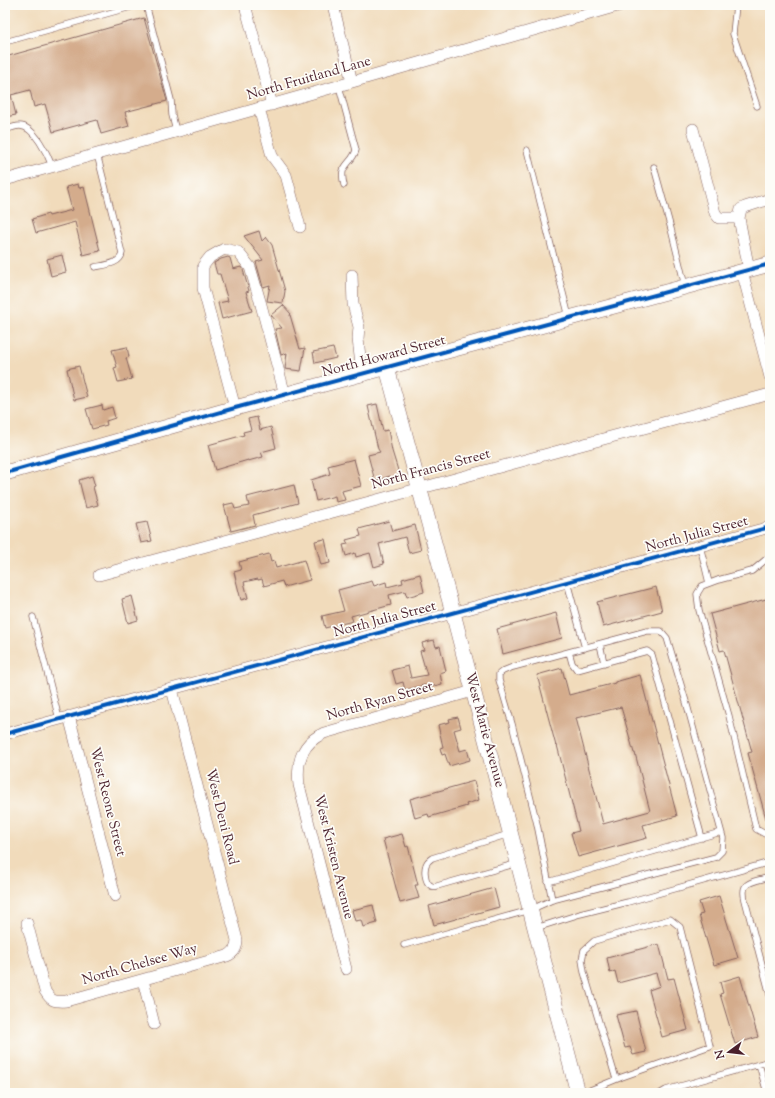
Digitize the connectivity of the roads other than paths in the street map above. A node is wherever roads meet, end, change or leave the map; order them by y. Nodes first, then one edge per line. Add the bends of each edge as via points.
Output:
1 (138, 5) edge
2 (146, 5) edge
3 (245, 5) edge
4 (333, 5) edge
5 (621, 5) edge
6 (736, 5) edge
7 (5, 42) edge
8 (352, 82) junction
9 (339, 86) junction
10 (272, 105) junction
11 (757, 106) dead end
12 (259, 108) junction
13 (693, 129) dead end
14 (5, 130) edge
15 (176, 132) junction
16 (527, 150) dead end
17 (97, 154) junction
18 (52, 166) junction
19 (654, 167) dead end
20 (5, 180) edge
21 (344, 185) dead end
22 (770, 199) edge
23 (739, 218) junction
24 (300, 227) dead end
25 (770, 264) edge
26 (95, 267) dead end
27 (746, 270) junction
28 (352, 275) dead end
29 (685, 287) junction
30 (569, 318) junction
31 (387, 368) junction
32 (362, 374) junction
33 (770, 377) edge
34 (770, 394) edge
35 (285, 395) junction
36 (235, 408) junction
37 (5, 473) edge
38 (420, 488) junction
39 (770, 527) edge
40 (700, 546) junction
41 (770, 556) edge
42 (99, 575) dead end
43 (567, 582) junction
44 (710, 583) junction
45 (453, 613) junction
46 (33, 617) dead end
47 (600, 644) junction
48 (585, 648) junction
49 (569, 652) junction
50 (604, 663) junction
51 (172, 689) junction
52 (473, 690) junction
53 (64, 718) junction
54 (5, 734) edge
55 (302, 752) joint
56 (721, 832) junction
57 (511, 834) junction
58 (770, 834) edge
59 (702, 838) junction
60 (518, 862) junction
61 (770, 862) edge
62 (770, 877) edge
63 (548, 882) junction
64 (115, 896) dead end
65 (552, 900) junction
66 (530, 910) junction
67 (27, 923) dead end
68 (535, 928) junction
69 (404, 946) dead end
70 (234, 952) joint
71 (346, 969) dead end
72 (143, 980) junction
73 (770, 995) edge
74 (154, 1024) dead end
75 (770, 1061) edge
76 (759, 1064) junction
77 (616, 1080) junction
78 (578, 1093) edge
79 (583, 1093) edge
80 (661, 1093) edge
81 (767, 1093) edge

1 - 7 lane
2 - 15 lane via 171,100
3 - 10 street
4 - 8 street
5 - 8 street, North Fruitland Lane
6 - 11 lane via 732,34
8 - 9 street, North Fruitland Lane
9 - 10 street, North Fruitland Lane
9 - 21 lane via 356,150 344,169
10 - 12 street, North Fruitland Lane
12 - 15 street, North Fruitland Lane
12 - 24 street via 272,156 286,175
13 - 23 street via 715,213 719,218
14 - 18 lane via 21,126 30,129
15 - 17 street, North Fruitland Lane
16 - 30 lane
17 - 18 street, North Fruitland Lane
17 - 26 lane via 122,253 116,262
18 - 20 street, North Fruitland Lane
19 - 29 lane
22 - 23 street via 740,209
23 - 27 street
25 - 27 street, North Howard Street
27 - 29 street, North Howard Street
27 - 33 street
28 - 32 street
29 - 30 street, North Howard Street
30 - 31 street, North Howard Street
31 - 32 street, North Howard Street
31 - 38 street, West Marie Avenue
32 - 35 street, North Howard Street
34 - 38 street, North Francis Street
35 - 36 street, North Howard Street
35 - 36 street via 250,267 238,252 224,249 210,257 203,266 203,288
36 - 37 street, North Howard Street
38 - 42 street, North Francis Street
38 - 45 street, West Marie Avenue
39 - 40 street, North Julia Street
40 - 43 street, North Julia Street
40 - 44 lane
41 - 44 lane via 752,571
43 - 45 street, North Julia Street
43 - 48 lane
44 - 58 lane via 702,586 697,594 699,610 729,716 756,829
45 - 51 street, North Julia Street
45 - 52 street, West Marie Avenue
46 - 53 lane
47 - 48 lane
47 - 50 lane
47 - 56 lane via 647,631 661,631 667,638
48 - 49 lane
49 - 50 lane via 577,670
49 - 63 lane via 513,667 499,674 537,824
50 - 59 lane via 647,651 652,655
51 - 53 street, North Julia Street
51 - 70 street, West Deni Road via 237,940
52 - 55 street, North Ryan Street via 324,733 312,740
52 - 57 street, West Marie Avenue
53 - 54 street, North Julia Street
53 - 64 street, West Reone Street
55 - 71 street, West Kristen Avenue via 298,768 298,785
56 - 59 lane
56 - 65 lane via 722,851 716,856
57 - 60 street, West Marie Avenue
57 - 60 lane via 432,858 426,864 427,882 433,887
59 - 63 lane
60 - 66 street, West Marie Avenue
61 - 68 lane
62 - 73 lane via 749,883 745,886 744,892
63 - 65 lane
65 - 66 lane
66 - 68 street, West Marie Avenue
66 - 69 lane
67 - 72 street, North Chelsee Way via 45,991 53,1001 66,1001
68 - 78 street, West Marie Avenue
70 - 72 street, North Chelsee Way
72 - 74 street
75 - 76 lane
76 - 80 lane
76 - 81 lane
77 - 77 lane via 710,1046 680,927 670,920 594,941 584,950 584,972
77 - 79 lane

